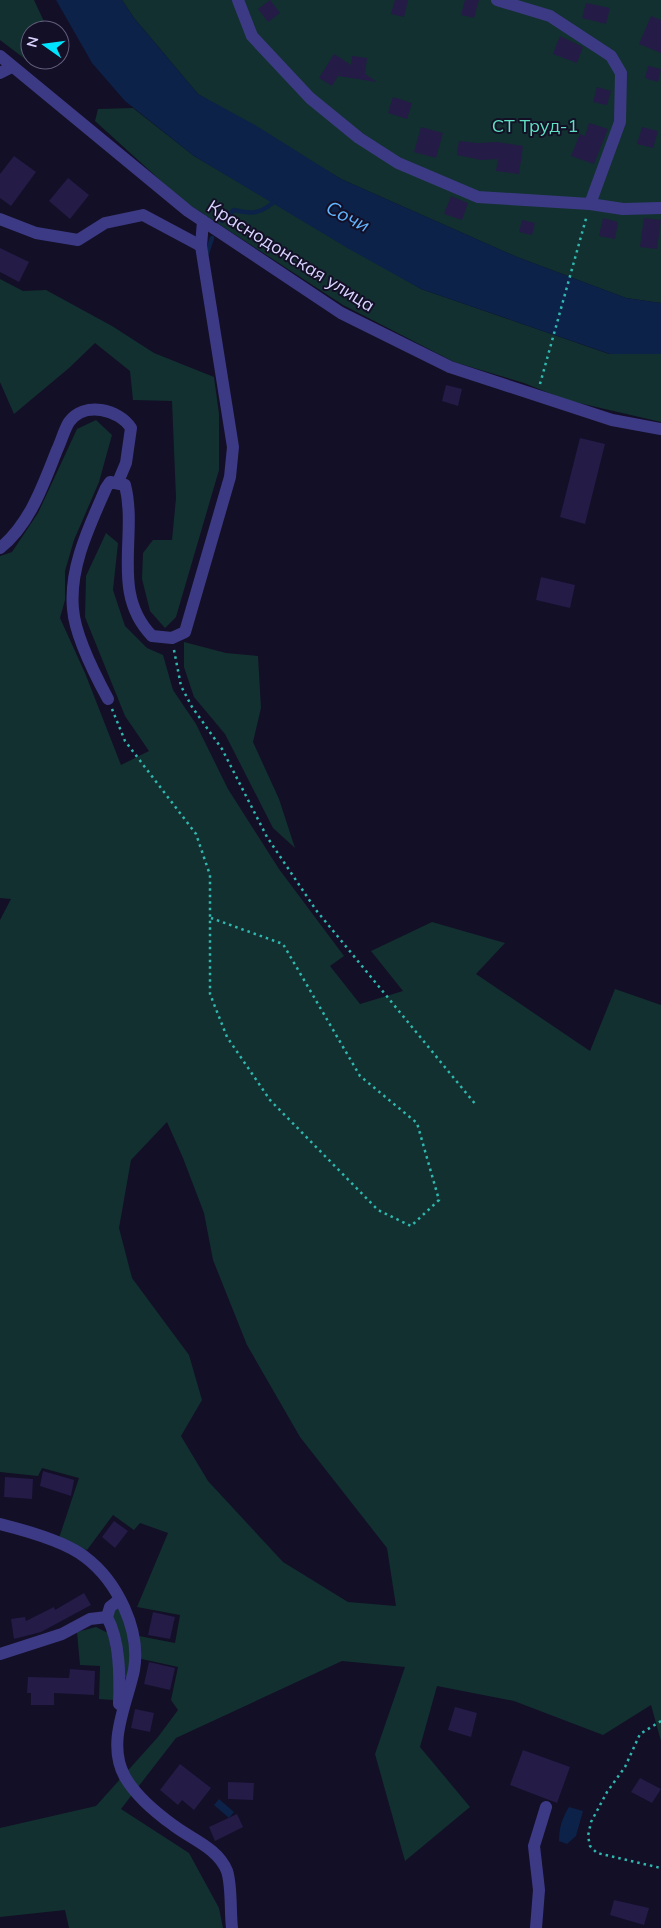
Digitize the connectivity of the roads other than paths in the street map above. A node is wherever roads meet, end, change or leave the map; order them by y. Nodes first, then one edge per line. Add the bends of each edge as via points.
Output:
1 (238, 0) edge
2 (498, 0) edge
3 (0, 56) edge
4 (12, 67) junction
5 (0, 73) edge
6 (590, 204) junction
7 (661, 208) edge
8 (0, 219) edge
9 (203, 222) junction
10 (201, 246) junction
11 (661, 429) edge
12 (118, 482) junction
13 (0, 548) edge
14 (108, 699) road end
15 (0, 1524) edge
16 (119, 1600) junction
17 (107, 1617) junction
18 (0, 1654) edge
19 (118, 1729) junction
20 (546, 1807) dead end
21 (232, 1928) edge
22 (536, 1928) edge

1 - 6 street via 252,36 310,98 359,138 398,163 478,198
2 - 6 street via 550,16 611,56 621,73 620,122
3 - 4 street, Краснодонская улица
4 - 5 street
4 - 9 street, Краснодонская улица
6 - 7 street via 624,209
8 - 10 street via 36,233 78,240 105,223 143,215
9 - 10 street
9 - 11 street, Краснодонская улица via 341,313 450,367 612,420
10 - 12 street via 233,447 230,477 185,632 172,638 152,636 140,624 126,575 128,498 125,485
12 - 13 street via 126,463 131,428 126,420 115,414 95,409 78,413 69,423 39,495 22,526
12 - 14 street via 110,482 106,488 87,532 73,594 73,611 83,644
15 - 16 street via 32,1531 84,1556 108,1582
16 - 17 street via 110,1607
16 - 19 street via 135,1638 134,1669
17 - 18 street via 90,1619 62,1634
17 - 19 street via 112,1626 120,1679
19 - 21 street via 118,1755 124,1776 138,1796 173,1825 214,1852 227,1872
20 - 22 street via 534,1846 539,1890

